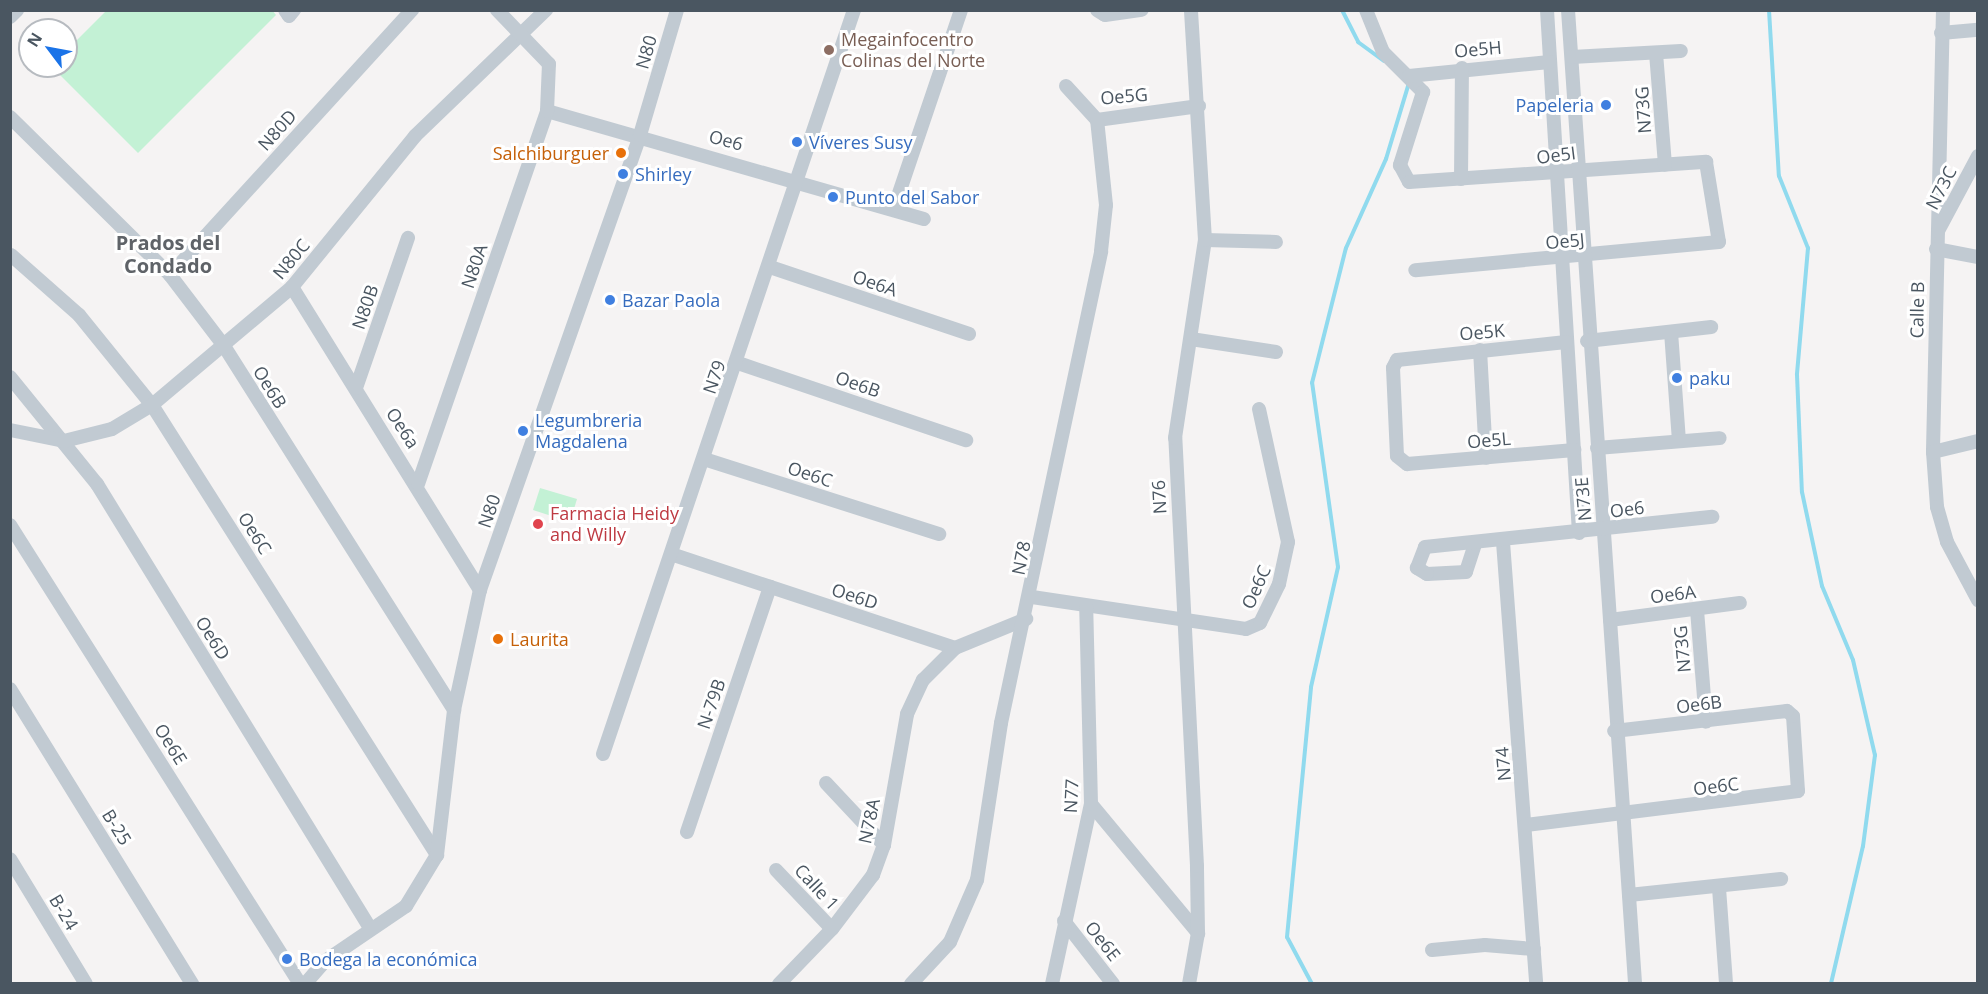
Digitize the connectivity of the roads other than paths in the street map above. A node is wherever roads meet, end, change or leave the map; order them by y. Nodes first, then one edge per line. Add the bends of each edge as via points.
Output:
1 (17, 10) edge
2 (412, 10) edge
3 (497, 10) edge
4 (546, 10) edge
5 (677, 10) edge
6 (854, 10) edge
7 (961, 10) edge
8 (1142, 10) edge
9 (1191, 10) edge
10 (1366, 10) edge
11 (1547, 10) edge
12 (1568, 10) edge
13 (1943, 10) edge
14 (1101, 13) edge
15 (10, 17) edge
16 (1977, 30) edge
17 (1941, 33) junction
18 (521, 35) junction
19 (1681, 51) dead end
20 (1656, 53) junction
21 (1572, 57) junction
22 (1549, 62) junction
23 (1462, 68) junction
24 (1409, 76) junction
25 (1066, 86) dead end
26 (1199, 106) junction
27 (547, 111) junction
28 (10, 117) edge
29 (1097, 120) junction
30 (640, 135) junction
31 (1977, 156) edge
32 (1665, 165) junction
33 (1581, 170) junction
34 (1557, 176) junction
35 (798, 179) junction
36 (1461, 179) junction
37 (894, 208) junction
38 (924, 219) dead end
39 (408, 238) dead end
40 (1205, 240) junction
41 (1276, 242) dead end
42 (1719, 242) joint
43 (1936, 242) junction
44 (11, 255) edge
45 (1977, 257) edge
46 (1583, 258) junction
47 (1562, 260) junction
48 (770, 267) junction
49 (1414, 270) dead end
50 (170, 275) junction
51 (292, 287) junction
52 (1712, 327) dead end
53 (1671, 332) junction
54 (969, 334) dead end
55 (1191, 339) junction
56 (1587, 341) junction
57 (1566, 342) junction
58 (224, 346) junction
59 (1480, 350) junction
60 (1276, 352) dead end
61 (738, 363) junction
62 (10, 377) edge
63 (356, 388) junction
64 (152, 405) junction
65 (1259, 409) dead end
66 (10, 430) edge
67 (1720, 438) dead end
68 (966, 440) dead end
69 (1679, 440) junction
70 (64, 441) junction
71 (1977, 441) edge
72 (1597, 448) junction
73 (1574, 450) junction
74 (1933, 452) junction
75 (1486, 458) junction
76 (704, 459) junction
77 (1407, 464) joint
78 (418, 484) junction
79 (1712, 517) dead end
80 (10, 525) edge
81 (1604, 531) junction
82 (1579, 533) junction
83 (939, 534) dead end
84 (1503, 542) junction
85 (1475, 544) dead end
86 (671, 554) junction
87 (770, 587) junction
88 (480, 590) junction
89 (1032, 597) junction
90 (1977, 600) edge
91 (1740, 603) dead end
92 (1086, 606) junction
93 (1696, 609) junction
94 (1026, 619) junction
95 (1184, 619) junction
96 (1610, 620) junction
97 (955, 648) junction
98 (10, 689) edge
99 (454, 710) junction
100 (1706, 722) junction
101 (1614, 730) junction
102 (603, 754) dead end
103 (826, 783) dead end
104 (1798, 788) joint
105 (1091, 804) junction
106 (1621, 816) junction
107 (1526, 825) junction
108 (687, 832) dead end
109 (884, 845) junction
110 (436, 855) junction
111 (10, 859) edge
112 (776, 870) dead end
113 (1781, 879) dead end
114 (1719, 888) junction
115 (1629, 895) junction
116 (1064, 921) junction
117 (370, 928) junction
118 (832, 929) junction
119 (1198, 933) junction
120 (1534, 949) junction
121 (1432, 950) dead end
122 (86, 984) edge
123 (192, 984) edge
124 (300, 984) edge
125 (305, 984) edge
126 (779, 984) edge
127 (911, 984) edge
128 (1052, 984) edge
129 (1113, 984) edge
130 (1189, 984) edge
131 (1536, 984) edge
132 (1635, 984) edge
133 (1726, 984) edge

1 - 15 street
2 - 50 street, N80D
3 - 18 street
4 - 18 street, N80C
5 - 30 street, N80
6 - 35 street, N79
7 - 37 street
8 - 14 street
9 - 26 street, N76
10 - 24 street via 1383,52
11 - 22 street, N73E
12 - 21 street, N73E
13 - 17 street, Calle B
16 - 17 street
17 - 43 street, Calle B
18 - 27 street, N80A via 545,59 551,71
18 - 51 street, N80C via 415,136
19 - 20 street
20 - 21 street
20 - 32 street, N73G
21 - 33 street, N73E
22 - 23 street, Oe5H
22 - 34 street, N73E
23 - 24 street, Oe5H
23 - 36 street
24 - 36 street, Oe5I via 1424,97 1400,165 1409,182
25 - 29 street, Oe5G
26 - 29 street, Oe5G
26 - 40 street, N76
27 - 30 street, Oe6
27 - 78 street, N80A
28 - 50 street, Oe6B
29 - 89 street, N78 via 1105,226
30 - 35 street, Oe6
30 - 88 street, N80
31 - 43 street, N73C
32 - 33 street, Oe5I
32 - 42 street, Oe5I via 1706,162
33 - 34 street, Oe5I
33 - 46 street, N73E
34 - 36 street, Oe5I
34 - 47 street, N73E
35 - 37 street, Oe6
35 - 48 street, N79
37 - 38 street, Oe6
39 - 63 street, N80B
40 - 41 street
40 - 55 street, N76
42 - 46 street, Oe5J
43 - 45 street
43 - 74 street, Calle B
44 - 64 street, Oe6C via 79,315
46 - 47 street, Oe5J
46 - 56 street, N73E
47 - 49 street, Oe5J
47 - 57 street, N73E
48 - 54 street, Oe6A
48 - 61 street, N79
50 - 58 street, Oe6B
51 - 58 street, N80C
51 - 63 street, Oe6a
52 - 53 street
53 - 56 street
53 - 69 street
55 - 60 street
55 - 95 street, N76 via 1175,438
56 - 72 street, N73E
57 - 59 street, Oe5K
57 - 73 street, N73E
58 - 64 street, N80C
58 - 99 street, Oe6B
59 - 75 street
59 - 77 street, Oe5K via 1402,357 1393,368 1396,456
61 - 68 street, Oe6B
61 - 76 street, N79
62 - 70 street, Oe6D
63 - 78 street, Oe6a
64 - 70 street, N80C via 112,429
64 - 110 street, Oe6C
65 - 95 street, Oe6C via 1288,542 1279,584 1252,628
66 - 70 street, N80C
67 - 69 street
69 - 72 street
70 - 117 street, Oe6D via 97,484
71 - 74 street
72 - 81 street, N73E
73 - 75 street, Oe5L
73 - 82 street, N73E
74 - 90 street, Calle B via 1937,507 1947,542
75 - 77 street, Oe5L
76 - 83 street, Oe6C
76 - 86 street, N79
78 - 88 street, Oe6a
79 - 81 street, Oe6
80 - 124 street, Oe6E
81 - 82 street, Oe6
81 - 96 street, N73E
82 - 84 street, Oe6
84 - 85 street, Oe6
84 - 107 street, N74
86 - 87 street, Oe6D
86 - 102 street, N79
87 - 97 street, Oe6D
87 - 108 street, N-79B
88 - 99 street, N80
89 - 92 street, Oe6C
89 - 94 street, N78
91 - 93 street, Oe6A
92 - 95 street, Oe6C
92 - 105 street, N77
93 - 96 street, Oe6A
93 - 100 street, N73G
94 - 97 street
94 - 127 street, N78 via 1001,723 973,891 950,942
95 - 119 street, N76
96 - 101 street, N73E
97 - 109 street, N78A via 923,680 907,714
98 - 123 street, B-25
99 - 110 street, N80
100 - 101 street, Oe6B
100 - 104 street, Oe6B via 1787,711 1793,716
101 - 106 street, N73E
103 - 109 street
104 - 106 street, Oe6C via 1793,795
105 - 116 street, N77
105 - 119 street
106 - 107 street, Oe6C
106 - 115 street, N73E
107 - 120 street, N74
109 - 118 street, N78A via 858,899
110 - 117 street, N80 via 419,891
111 - 122 street, B-24
112 - 118 street, Calle 1
113 - 114 street
114 - 115 street
114 - 133 street
115 - 132 street, N73E
116 - 128 street, N77
116 - 129 street, Oe6E
117 - 125 street, N80 via 325,961
118 - 126 street, N78A
119 - 130 street, N76
120 - 121 street via 1485,945
120 - 131 street, N74

